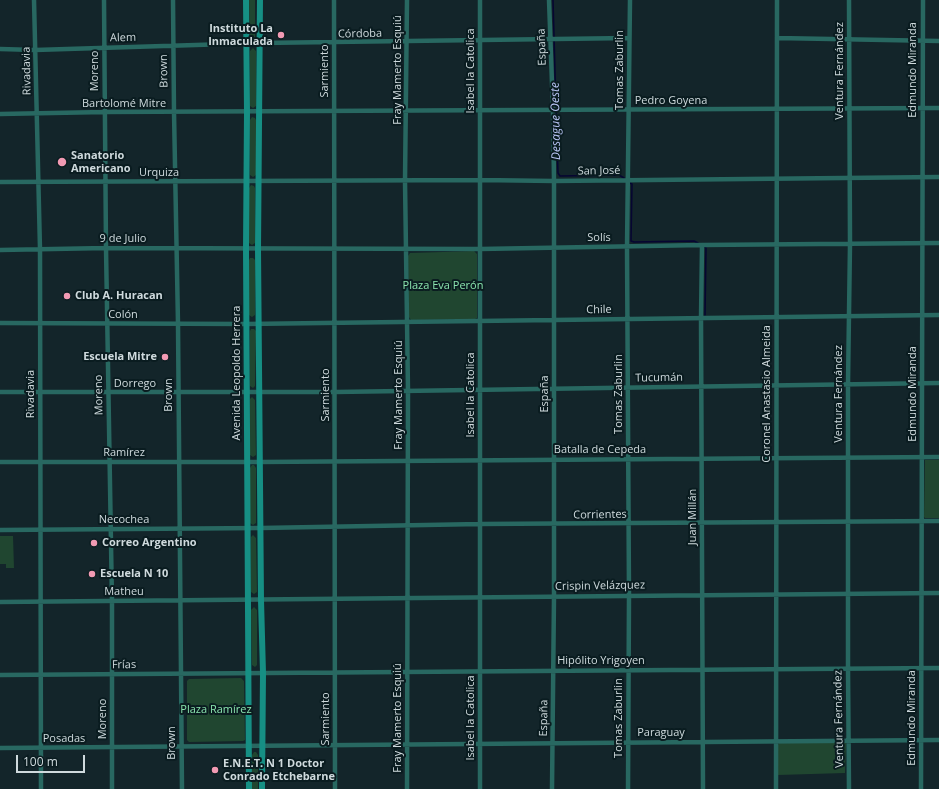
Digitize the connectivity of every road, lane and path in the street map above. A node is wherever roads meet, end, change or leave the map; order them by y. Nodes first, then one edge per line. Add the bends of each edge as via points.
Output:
1 (34, 0) edge
2 (104, 0) edge
3 (173, 0) edge
4 (246, 0) edge
5 (260, 0) edge
6 (334, 0) edge
7 (407, 0) edge
8 (480, 0) edge
9 (549, 0) edge
10 (630, 0) edge
11 (777, 0) edge
12 (849, 0) edge
13 (922, 0) edge
14 (629, 38) junction
15 (777, 38) junction
16 (848, 39) junction
17 (480, 40) junction
18 (551, 40) junction
19 (922, 41) junction
20 (939, 41) edge
21 (407, 42) junction
22 (334, 43) junction
23 (247, 44) junction
24 (260, 44) junction
25 (173, 46) junction
26 (104, 48) junction
27 (0, 49) edge
28 (35, 50) junction
29 (922, 108) junction
30 (939, 108) edge
31 (777, 109) junction
32 (848, 109) junction
33 (480, 110) junction
34 (629, 110) junction
35 (334, 111) junction
36 (407, 111) junction
37 (553, 111) junction
38 (105, 112) junction
39 (174, 112) junction
40 (247, 112) junction
41 (260, 112) junction
42 (0, 114) edge
43 (37, 114) junction
44 (939, 177) edge
45 (922, 178) junction
46 (776, 179) junction
47 (849, 179) junction
48 (480, 180) junction
49 (627, 180) junction
50 (259, 181) junction
51 (334, 181) junction
52 (406, 181) junction
53 (554, 181) junction
54 (0, 182) edge
55 (38, 182) junction
56 (105, 182) junction
57 (176, 182) junction
58 (247, 182) junction
59 (921, 243) junction
60 (939, 243) edge
61 (850, 244) junction
62 (702, 245) junction
63 (776, 245) junction
64 (554, 247) junction
65 (627, 247) junction
66 (106, 248) junction
67 (177, 248) junction
68 (258, 248) junction
69 (334, 248) junction
70 (40, 249) junction
71 (246, 249) junction
72 (406, 249) junction
73 (480, 249) junction
74 (0, 250) edge
75 (922, 315) junction
76 (939, 315) edge
77 (849, 316) junction
78 (776, 317) junction
79 (701, 318) junction
80 (628, 319) junction
81 (480, 320) junction
82 (554, 320) junction
83 (407, 321) junction
84 (334, 322) junction
85 (0, 323) edge
86 (40, 323) junction
87 (260, 323) junction
88 (107, 324) junction
89 (178, 324) junction
90 (246, 324) junction
91 (922, 383) junction
92 (939, 383) edge
93 (848, 384) junction
94 (776, 385) junction
95 (702, 386) junction
96 (628, 387) junction
97 (554, 388) junction
98 (480, 389) junction
99 (408, 390) junction
100 (0, 392) edge
101 (40, 392) junction
102 (247, 392) junction
103 (260, 392) junction
104 (335, 392) junction
105 (108, 393) junction
106 (178, 393) junction
107 (922, 457) junction
108 (939, 457) edge
109 (776, 458) junction
110 (848, 458) junction
111 (627, 459) junction
112 (702, 459) junction
113 (480, 460) junction
114 (554, 460) junction
115 (408, 461) junction
116 (0, 462) edge
117 (40, 462) junction
118 (109, 462) junction
119 (179, 462) junction
120 (247, 462) junction
121 (260, 462) junction
122 (335, 462) junction
123 (922, 521) junction
124 (939, 521) edge
125 (848, 522) junction
126 (628, 523) junction
127 (702, 523) junction
128 (776, 523) junction
129 (480, 524) junction
130 (553, 525) junction
131 (408, 526) junction
132 (335, 527) junction
133 (247, 528) junction
134 (260, 528) junction
135 (41, 529) junction
136 (110, 529) junction
137 (179, 529) junction
138 (0, 530) edge
139 (921, 592) junction
140 (939, 593) edge
141 (702, 594) junction
142 (776, 594) junction
143 (848, 594) junction
144 (629, 595) junction
145 (554, 596) junction
146 (480, 597) junction
147 (407, 598) junction
148 (335, 599) junction
149 (248, 600) junction
150 (261, 600) junction
151 (180, 601) junction
152 (0, 602) edge
153 (40, 602) junction
154 (112, 602) junction
155 (848, 668) junction
156 (922, 668) junction
157 (939, 668) edge
158 (703, 669) junction
159 (776, 669) junction
160 (553, 670) junction
161 (628, 670) junction
162 (408, 671) junction
163 (480, 671) junction
164 (248, 672) junction
165 (335, 672) junction
166 (181, 673) junction
167 (263, 673) junction
168 (112, 674) junction
169 (0, 675) edge
170 (41, 676) junction
171 (848, 740) junction
172 (921, 740) junction
173 (939, 740) edge
174 (775, 741) junction
175 (628, 742) junction
176 (703, 742) junction
177 (553, 743) junction
178 (407, 744) junction
179 (480, 744) junction
180 (262, 745) junction
181 (335, 745) junction
182 (249, 746) junction
183 (181, 747) junction
184 (0, 748) edge
185 (42, 748) junction
186 (112, 748) junction
187 (42, 789) edge
188 (112, 789) edge
189 (182, 789) edge
190 (249, 789) edge
191 (262, 789) edge
192 (335, 789) edge
193 (407, 789) edge
194 (480, 789) edge
195 (552, 789) edge
196 (628, 789) edge
197 (703, 789) edge
198 (776, 789) edge
199 (849, 789) edge
200 (921, 789) edge

1 - 28 street, Rivadavia
2 - 26 street, Moreno
3 - 25 street, Brown
4 - 23 street, Avenida Leopoldo Herrera
5 - 24 street, Avenida Leopoldo Herrera
6 - 22 street, Sarmiento
7 - 21 street, Fray Mamerto Esquiú
8 - 17 street, Isabel la Catolica
9 - 18 street, España
10 - 14 street, Tomas Zaburlin
11 - 15 street, Coronel Anastasio Almeida
12 - 16 street, Ventura Fernández
13 - 19 street, Edmundo Miranda
14 - 18 street, Córdoba
14 - 34 street, Tomas Zaburlin
15 - 16 street
15 - 31 street, Coronel Anastasio Almeida
16 - 19 street
16 - 32 street, Ventura Fernández
17 - 18 street, Córdoba
17 - 21 street, Córdoba
17 - 33 street, Isabel la Catolica
18 - 37 street, España
19 - 20 street
19 - 29 street, Edmundo Miranda
21 - 22 street, Córdoba
21 - 36 street, Fray Mamerto Esquiú
22 - 24 street, Córdoba
22 - 35 street, Sarmiento
23 - 24 street, Córdoba
23 - 25 street, Alem
23 - 40 street, Avenida Leopoldo Herrera
24 - 41 street, Avenida Leopoldo Herrera
25 - 26 street, Alem
25 - 39 street, Brown
26 - 28 street, Alem
26 - 38 street, Moreno
27 - 28 street, Alem
28 - 43 street, Rivadavia
29 - 30 street, Pedro Goyena
29 - 32 street, Pedro Goyena
29 - 45 street, Edmundo Miranda
31 - 32 street, Pedro Goyena
31 - 34 street, Pedro Goyena
31 - 46 street, Coronel Anastasio Almeida
32 - 47 street, Ventura Fernández
33 - 36 street, Pedro Goyena
33 - 37 street, Pedro Goyena
33 - 48 street, Isabel la Catolica
34 - 37 street, Pedro Goyena
34 - 49 street, Tomas Zaburlin
35 - 36 street, Pedro Goyena
35 - 41 street, Pedro Goyena
35 - 51 street, Sarmiento
36 - 52 street, Fray Mamerto Esquiú
37 - 53 street, España
38 - 39 street, Bartolomé Mitre
38 - 43 street, Bartolomé Mitre
38 - 56 street, Moreno
39 - 40 street, Bartolomé Mitre
39 - 57 street, Brown
40 - 41 street, Bartolomé Mitre
40 - 58 street, Avenida Leopoldo Herrera
41 - 50 street, Avenida Leopoldo Herrera
42 - 43 street, Bartolomé Mitre
43 - 55 street, Rivadavia
44 - 45 street, San José
45 - 47 street, San José
45 - 59 street, Edmundo Miranda
46 - 47 street, San José
46 - 49 street, San José
46 - 63 street, Coronel Anastasio Almeida
47 - 61 street, Ventura Fernández
48 - 52 street, San José
48 - 53 street, San José
48 - 73 street, Isabel la Catolica
49 - 53 street, San José
49 - 65 street, Tomas Zaburlin
50 - 51 street, San José
50 - 58 street, Urquiza
50 - 68 street, Avenida Leopoldo Herrera
51 - 52 street, San José
51 - 69 street, Sarmiento
52 - 72 street, Fray Mamerto Esquiú
53 - 64 street, España
54 - 55 street, Urquiza
55 - 56 street, Urquiza
55 - 70 street, Rivadavia
56 - 57 street, Urquiza
56 - 66 street, Moreno
57 - 58 street, Urquiza
57 - 67 street, Brown
58 - 71 street, Avenida Leopoldo Herrera
59 - 60 street, Solís
59 - 61 street, Solís
59 - 75 street, Edmundo Miranda
61 - 63 street, Solís
61 - 77 street, Ventura Fernández
62 - 63 street, Solís
62 - 65 street, Solís
62 - 79 street, Juan Millán
63 - 78 street, Coronel Anastasio Almeida
64 - 65 street, Solís
64 - 73 street, Solís
64 - 82 street, España
65 - 80 street, Tomas Zaburlin
66 - 67 street, 9 de Julio
66 - 70 street, 9 de Julio
66 - 88 street, Moreno
67 - 71 street, 9 de Julio
67 - 89 street, Brown
68 - 69 street, Solís
68 - 71 street, Solís
68 - 87 street, Avenida Leopoldo Herrera
69 - 72 street, Solís
69 - 84 street, Sarmiento
70 - 74 street, 9 de Julio
70 - 86 street, Rivadavia
71 - 90 street, Avenida Leopoldo Herrera
72 - 73 street, Solís
72 - 83 street, Fray Mamerto Esquiú
73 - 81 street, Isabel la Catolica
75 - 76 street, Chile
75 - 77 street, Chile
75 - 91 street, Edmundo Miranda
77 - 78 street, Chile
77 - 93 street, Ventura Fernández
78 - 79 street, Chile
78 - 94 street, Coronel Anastasio Almeida
79 - 80 street, Chile
79 - 95 street, Juan Millán
80 - 82 street, Chile
80 - 96 street, Tomas Zaburlin
81 - 82 street, Chile
81 - 83 street, Chile
81 - 98 street, Isabel la Catolica
82 - 97 street, España
83 - 84 street, Chile
83 - 99 street, Fray Mamerto Esquiú
84 - 87 street, Chile
84 - 104 street, Sarmiento
85 - 86 street, Colón
86 - 88 street, Colón
86 - 101 street, Rivadavia
87 - 90 street, Chile
87 - 103 street, Avenida Leopoldo Herrera
88 - 89 street, Colón
88 - 105 street, Moreno
89 - 90 street, Colón
89 - 106 street, Brown
90 - 102 street, Avenida Leopoldo Herrera
91 - 92 street, Tucumán
91 - 93 street, Tucumán
91 - 107 street, Edmundo Miranda
93 - 94 street, Tucumán
93 - 110 street, Ventura Fernández
94 - 95 street, Tucumán
94 - 109 street, Coronel Anastasio Almeida
95 - 96 street, Tucumán
95 - 112 street, Juan Millán
96 - 97 street, Tucumán
96 - 111 street, Tomas Zaburlin
97 - 98 street, Tucumán
97 - 114 street, España
98 - 99 street, Tucumán
98 - 113 street, Isabel la Catolica
99 - 104 street, Tucumán
99 - 115 street, Fray Mamerto Esquiú
100 - 101 street, Dorrego
101 - 105 street, Dorrego
101 - 117 street, Rivadavia
102 - 103 street, Tucumán
102 - 106 street, Dorrego
102 - 120 street, Avenida Leopoldo Herrera
103 - 104 street, Tucumán
103 - 121 street, Avenida Leopoldo Herrera
104 - 122 street, Sarmiento
105 - 106 street, Dorrego
105 - 118 street, Moreno
106 - 119 street, Brown
107 - 108 street, Batalla de Cepeda
107 - 110 street, Batalla de Cepeda
107 - 123 street, Edmundo Miranda
109 - 110 street, Batalla de Cepeda
109 - 112 street, Batalla de Cepeda
109 - 128 street, Coronel Anastasio Almeida
110 - 125 street, Ventura Fernández
111 - 112 street, Batalla de Cepeda
111 - 114 street, Batalla de Cepeda
111 - 126 street, Tomas Zaburlin
112 - 127 street, Juan Millán
113 - 114 street, Batalla de Cepeda
113 - 115 street, Batalla de Cepeda
113 - 129 street, Isabel la Catolica
114 - 130 street, España
115 - 122 street, Batalla de Cepeda
115 - 131 street, Fray Mamerto Esquiú
116 - 117 street, Ramírez
117 - 118 street, Ramírez
117 - 135 street, Rivadavia
118 - 119 street, Ramírez
118 - 136 street, Moreno
119 - 120 street, Ramírez
119 - 137 street, Brown
120 - 121 street, Batalla de Cepeda
120 - 133 street, Avenida Leopoldo Herrera
121 - 122 street, Batalla de Cepeda
121 - 134 street, Avenida Leopoldo Herrera
122 - 132 street, Sarmiento
123 - 124 street, Corrientes
123 - 125 street, Corrientes
123 - 139 street, Edmundo Miranda
125 - 128 street, Corrientes
125 - 143 street, Ventura Fernández
126 - 127 street, Corrientes
126 - 130 street, Corrientes
126 - 144 street, Tomas Zaburlin
127 - 128 street, Corrientes
127 - 141 street, Juan Millán
128 - 142 street, Coronel Anastasio Almeida
129 - 130 street, Corrientes
129 - 131 street, Corrientes
129 - 146 street, Isabel la Catolica
130 - 145 street, España
131 - 132 street, Corrientes
131 - 147 street, Fray Mamerto Esquiú
132 - 134 street, Corrientes
132 - 148 street, Sarmiento
133 - 134 street, Corrientes
133 - 137 street, Necochea
133 - 149 street, Avenida Leopoldo Herrera
134 - 150 street, Avenida Leopoldo Herrera
135 - 136 street, Necochea
135 - 138 street, Necochea
135 - 153 street, Rivadavia
136 - 137 street, Necochea
136 - 154 street, Moreno
137 - 151 street, Brown
139 - 140 street, Crispin Velázquez
139 - 143 street, Crispin Velázquez
139 - 156 street, Edmundo Miranda
141 - 142 street, Crispin Velázquez
141 - 144 street, Crispin Velázquez
141 - 158 street, Juan Millán
142 - 143 street, Crispin Velázquez
142 - 159 street, Coronel Anastasio Almeida
143 - 155 street, Ventura Fernández
144 - 145 street, Crispin Velázquez
144 - 161 street, Tomas Zaburlin
145 - 146 street, Crispin Velázquez
145 - 160 street, España
146 - 147 street, Crispin Velázquez
146 - 163 street, Isabel la Catolica
147 - 148 street, Crispin Velázquez
147 - 162 street, Fray Mamerto Esquiú
148 - 150 street, Crispin Velázquez
148 - 165 street, Sarmiento
149 - 150 street, Crispin Velázquez
149 - 151 street, Matheu
149 - 164 street, Avenida Leopoldo Herrera
150 - 167 street, Avenida Leopoldo Herrera
151 - 154 street, Matheu
151 - 166 street, Brown
152 - 153 street, Matheu
153 - 154 street, Matheu
153 - 170 street, Rivadavia
154 - 168 street, Moreno
155 - 156 street, Hipólito Yrigoyen
155 - 159 street, Hipólito Yrigoyen
155 - 171 street, Ventura Fernández
156 - 157 street, Hipólito Yrigoyen
156 - 172 street, Edmundo Miranda
158 - 159 street, Hipólito Yrigoyen
158 - 161 street, Hipólito Yrigoyen
158 - 176 street, Juan Millán
159 - 174 street, Coronel Anastasio Almeida
160 - 161 street, Hipólito Yrigoyen
160 - 163 street, Hipólito Yrigoyen
160 - 177 street, España
161 - 175 street, Tomas Zaburlin
162 - 163 street, Hipólito Yrigoyen
162 - 165 street, Hipólito Yrigoyen
162 - 178 street, Fray Mamerto Esquiú
163 - 179 street, Isabel la Catolica
164 - 166 street, Frías
164 - 167 street, Hipólito Yrigoyen
164 - 182 street, Avenida Leopoldo Herrera
165 - 167 street, Hipólito Yrigoyen
165 - 181 street, Sarmiento
166 - 168 street, Frías
166 - 183 street, Brown
167 - 180 street, Avenida Leopoldo Herrera
168 - 170 street, Frías
168 - 186 street, Moreno
169 - 170 street, Frías
170 - 185 street, Rivadavia
171 - 172 street, Paraguay
171 - 174 street, Paraguay
171 - 199 street, Ventura Fernández
172 - 173 street, Paraguay
172 - 200 street, Edmundo Miranda
174 - 176 street, Paraguay
174 - 198 street, Coronel Anastasio Almeida
175 - 176 street, Paraguay
175 - 177 street, Paraguay
175 - 196 street, Tomas Zaburlin
176 - 197 street, Juan Millán
177 - 179 street, Paraguay
177 - 195 street, España
178 - 179 street, Paraguay
178 - 181 street, Paraguay
178 - 193 street, Fray Mamerto Esquiú
179 - 194 street, Isabel la Catolica
180 - 181 street, Paraguay
180 - 182 street
180 - 191 street, Avenida Leopoldo Herrera
181 - 192 street, Sarmiento
182 - 183 street, Posadas
182 - 190 street, Avenida Leopoldo Herrera
183 - 186 street, Posadas
183 - 189 street, Brown
184 - 185 street, Posadas
185 - 186 street, Posadas
185 - 187 street, Rivadavia
186 - 188 street, Moreno

